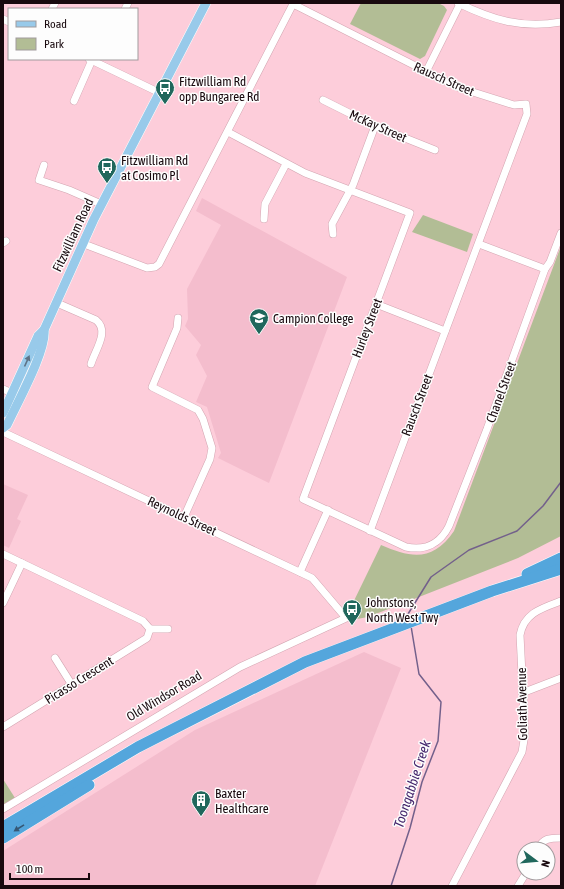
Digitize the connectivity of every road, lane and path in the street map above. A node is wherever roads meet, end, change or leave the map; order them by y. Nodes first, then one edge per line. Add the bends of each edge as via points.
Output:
1 (206, 3) edge
2 (459, 4) edge
3 (561, 22) edge
4 (91, 60) edge
5 (100, 61) edge
6 (426, 72) junction
7 (160, 92) junction
8 (323, 100) dead end
9 (74, 101) dead end
10 (375, 126) junction
11 (228, 132) junction
12 (435, 150) dead end
13 (286, 164) junction
14 (44, 165) dead end
15 (349, 191) junction
16 (101, 204) junction
17 (264, 219) dead end
18 (561, 233) edge
19 (333, 234) dead end
20 (84, 244) junction
21 (479, 244) junction
22 (545, 268) junction
23 (57, 303) junction
24 (376, 304) junction
25 (178, 318) dead end
26 (445, 331) junction
27 (91, 364) dead end
28 (3, 389) edge
29 (16, 395) junction
30 (3, 413) edge
31 (3, 428) edge
32 (3, 432) edge
33 (328, 510) junction
34 (184, 517) junction
35 (370, 531) junction
36 (431, 545) joint
37 (3, 554) edge
38 (561, 558) edge
39 (22, 563) junction
40 (561, 569) edge
41 (300, 572) junction
42 (492, 591) junction
43 (561, 601) edge
44 (3, 603) edge
45 (346, 618) joint
46 (150, 629) junction
47 (168, 629) dead end
48 (56, 658) dead end
49 (561, 678) edge
50 (72, 684) junction
51 (522, 693) junction
52 (3, 727) edge
53 (170, 732) junction
54 (3, 809) edge
55 (3, 827) edge
56 (3, 838) edge
57 (561, 838) edge
58 (543, 841) edge
59 (452, 886) edge

1 - 7 main road, Fitzwilliam Road
2 - 3 street via 494,20 536,24
2 - 6 street
4 - 5 street
4 - 9 street
5 - 7 street
6 - 11 street, Rausch Street via 293,4
6 - 21 street, Rausch Street via 465,90 514,105 526,104 527,114
7 - 16 main road, Fitzwilliam Road
8 - 10 street, McKay Street
10 - 12 street, McKay Street
10 - 15 street
11 - 13 street, Hurley Street
11 - 20 street, Rausch Street via 155,267 147,268
13 - 15 street, Hurley Street
13 - 17 street via 265,204
14 - 16 street via 39,180
15 - 19 street via 332,224
15 - 24 street, Hurley Street via 410,213
16 - 20 main road, Fitzwilliam Road
18 - 22 street, Chanel Street via 550,262
20 - 23 main road, Fitzwilliam Road
21 - 22 street
21 - 26 street, Rausch Street
22 - 36 street, Chanel Street via 449,526 443,536
23 - 27 street via 101,324 102,335
23 - 29 main road, Fitzwilliam Road via 44,330 45,337 39,354
24 - 26 street
24 - 33 street, Hurley Street via 303,499
25 - 34 street via 177,328 152,387 198,410 212,448 210,459
26 - 35 street, Rausch Street
28 - 29 street
29 - 30 main road, Fitzwilliam Road
29 - 31 main road, Fitzwilliam Road via 7,425
32 - 34 street, Reynolds Street
33 - 35 street, Hurley Street
33 - 41 street
34 - 41 street, Reynolds Street
35 - 36 street, Hurley Street via 406,547
37 - 39 street
38 - 42 highway
39 - 44 street
39 - 46 street via 143,621
40 - 42 highway
41 - 45 street, Reynolds Street via 312,578
42 - 53 highway via 305,662
43 - 51 street, Goliath Avenue via 531,614 522,627
45 - 54 street, Old Windsor Road via 240,667
46 - 47 street
46 - 50 street, Picasso Crescent via 147,638
48 - 50 street
49 - 51 street
50 - 52 street, Picasso Crescent
51 - 59 street, Goliath Avenue via 525,734 522,752
53 - 55 highway via 138,747
53 -> 56 highway via 130,760
57 - 58 street via 549,838

